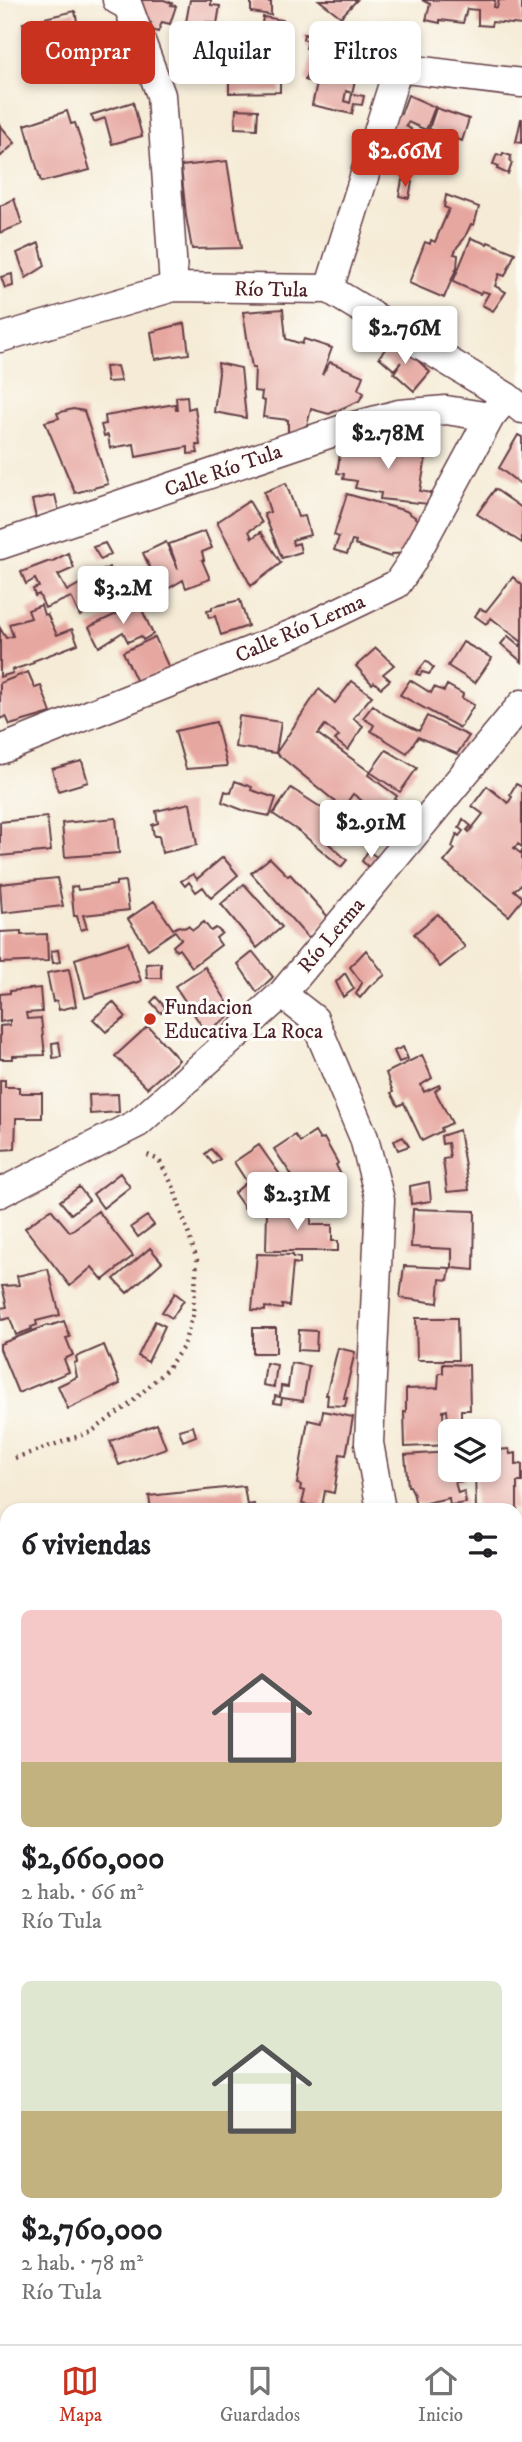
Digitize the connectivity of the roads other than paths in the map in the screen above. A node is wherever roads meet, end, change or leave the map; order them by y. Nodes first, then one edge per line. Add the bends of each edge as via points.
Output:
1 (117, 0) edge
2 (522, 83) edge
3 (174, 287) junction
4 (328, 289) junction
5 (0, 338) edge
6 (506, 408) edge
7 (0, 545) edge
8 (522, 704) edge
9 (0, 750) edge
10 (282, 994) junction
11 (0, 1193) edge
12 (380, 1503) edge

1 - 3 street via 128,6 161,96
2 - 4 street via 398,68
3 - 4 street, Río Tula
3 - 5 street, Río Tula
4 - 6 street, Río Tula
6 - 7 street, Calle Río Tula via 387,417
6 - 9 street, Calle Río Lerma via 397,583 295,633
8 - 10 street, Río Lerma
10 - 11 street, Río Lerma via 138,1123
10 - 12 street via 314,1019 364,1138 380,1200 369,1443

